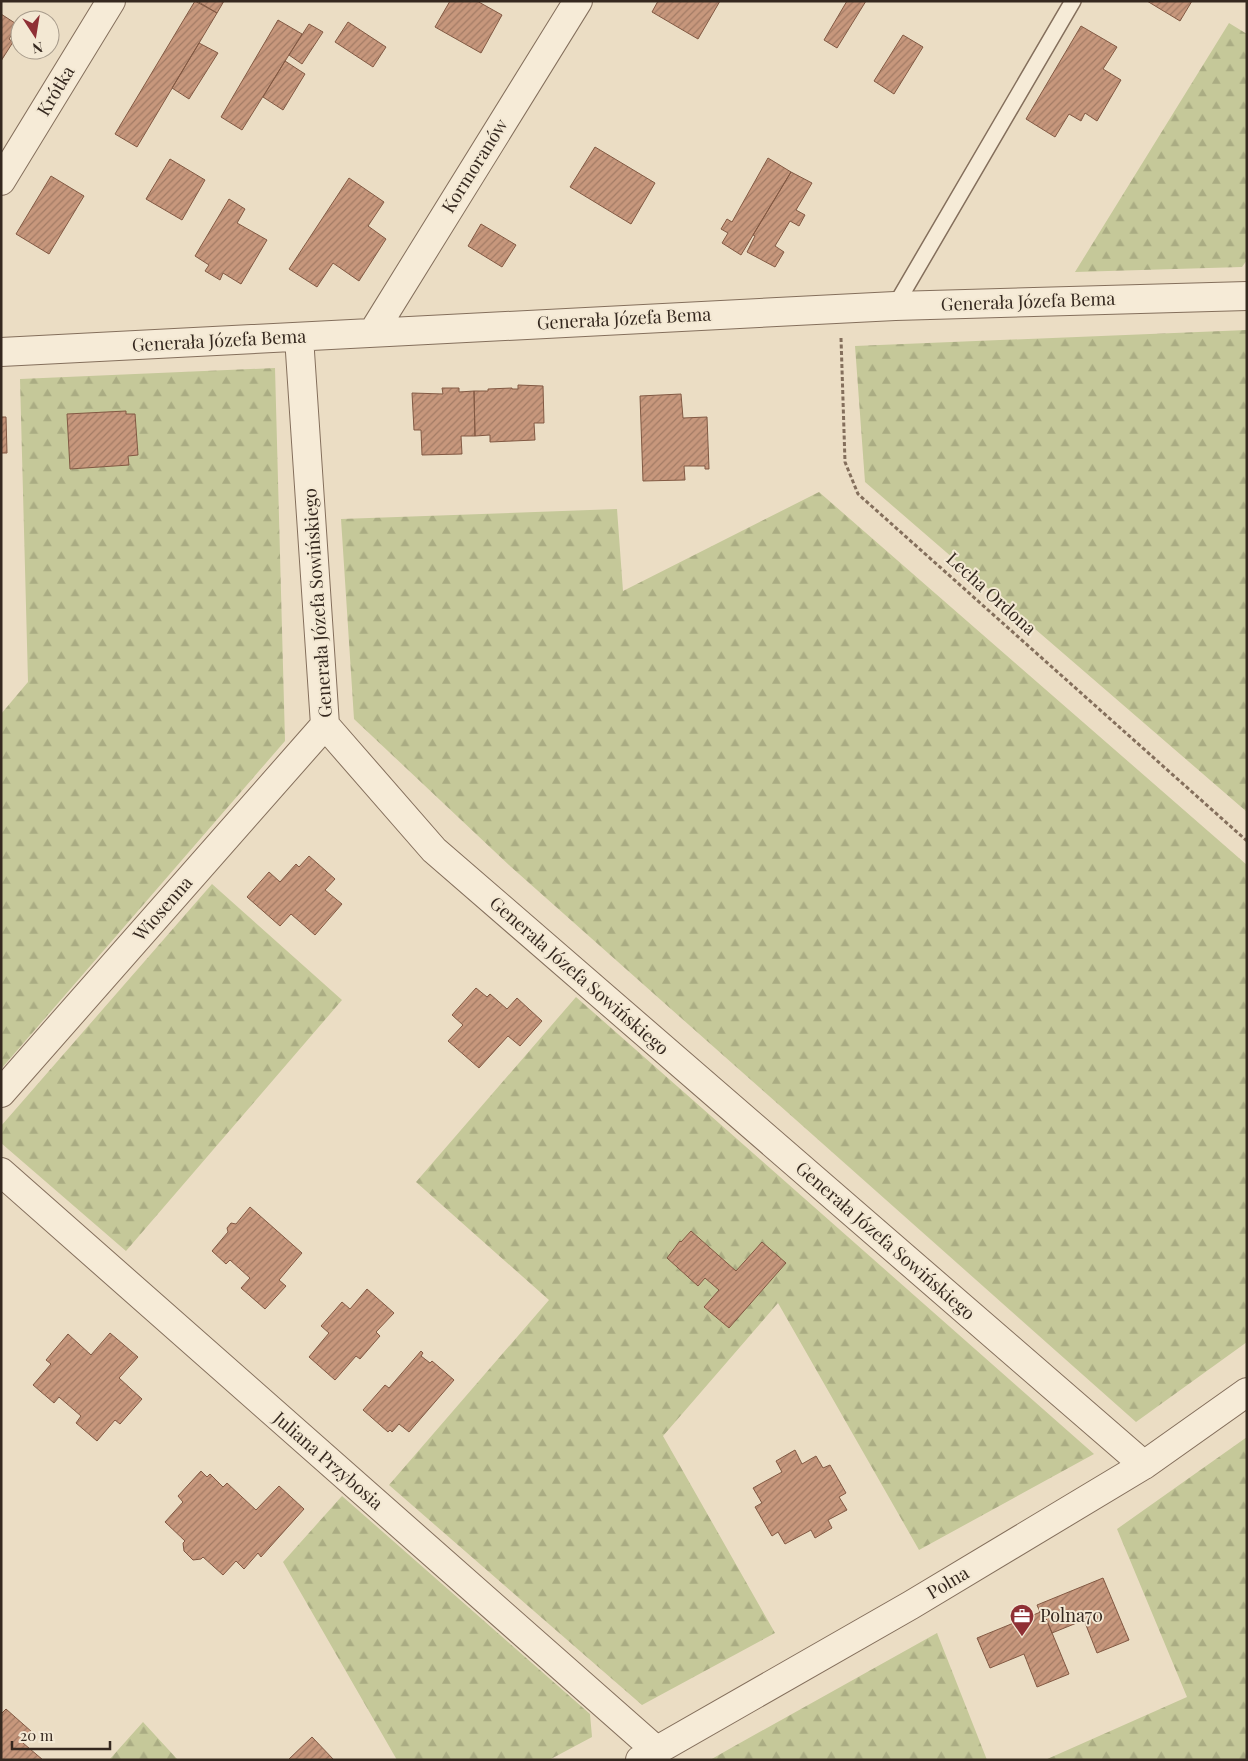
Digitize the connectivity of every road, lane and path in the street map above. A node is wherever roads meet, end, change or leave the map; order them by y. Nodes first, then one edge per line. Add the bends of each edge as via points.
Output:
1 (111, 1) edge
2 (578, 1) edge
3 (1073, 1) edge
4 (1, 180) edge
5 (1245, 292) edge
6 (895, 306) junction
7 (840, 309) junction
8 (374, 332) junction
9 (299, 337) junction
10 (1, 352) edge
11 (326, 725) junction
12 (1247, 841) edge
13 (1, 1093) edge
14 (1, 1172) edge
15 (1247, 1392) edge
16 (1144, 1465) junction
17 (648, 1755) edge

1 - 4 street, Krótka
2 - 8 street, Kormoranów
3 - 6 lane
5 - 6 street, Generała Józefa Bema
6 - 7 street, Generała Józefa Bema
7 - 8 street, Generała Józefa Bema
7 - 12 path, Lecha Ordona via 845,462 858,494
8 - 9 street, Generała Józefa Bema
9 - 10 street, Generała Józefa Bema
9 - 11 street, Generała Józefa Sowińskiego
11 - 13 street, Wiosenna
11 - 16 street, Generała Józefa Sowińskiego via 434,850
14 - 17 street, Juliana Przybosia
15 - 16 street, Polna
16 - 17 street, Polna via 911,1605

